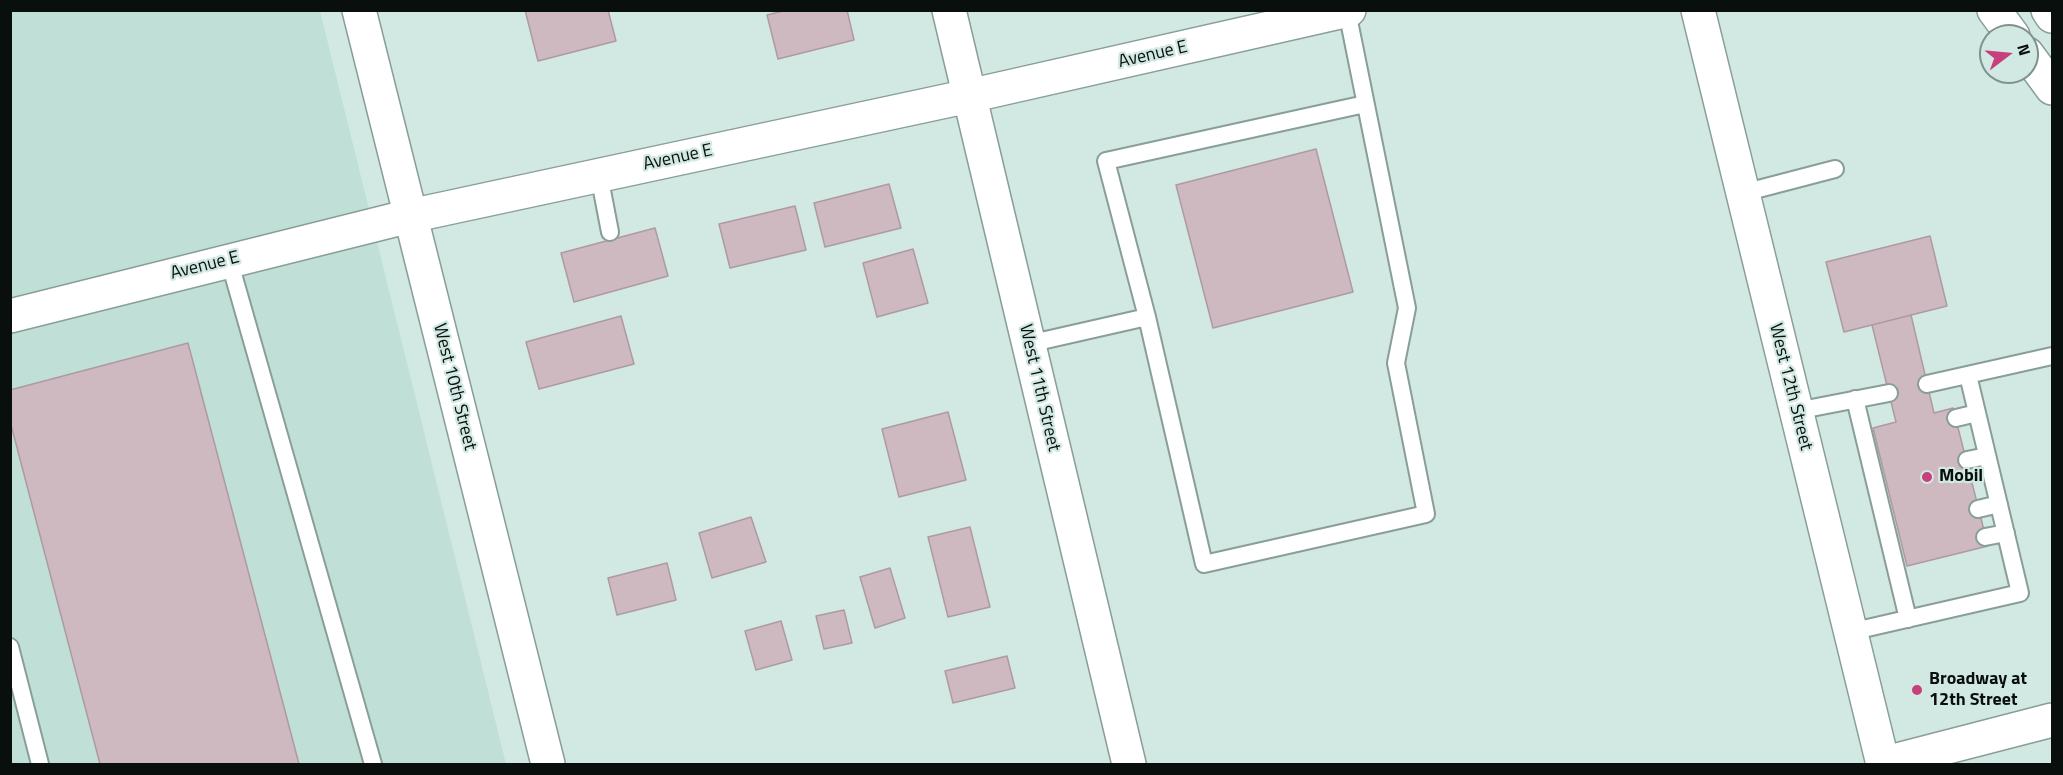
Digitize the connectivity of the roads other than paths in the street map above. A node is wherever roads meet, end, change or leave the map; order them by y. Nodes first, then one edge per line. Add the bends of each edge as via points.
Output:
1 (359, 10) edge
2 (949, 10) edge
3 (1698, 10) edge
4 (1994, 10) edge
5 (2048, 10) edge
6 (1348, 11) edge
7 (2052, 16) edge
8 (2004, 24) edge
9 (2039, 70) edge
10 (2052, 88) edge
11 (969, 96) junction
12 (1365, 104) junction
13 (1835, 169) dead end
14 (599, 176) junction
15 (1743, 193) junction
16 (410, 216) junction
17 (610, 232) dead end
18 (229, 260) junction
19 (10, 316) edge
20 (1148, 317) junction
21 (1028, 344) junction
22 (2052, 356) edge
23 (1968, 375) junction
24 (1928, 384) dead end
25 (1889, 393) dead end
26 (1855, 399) junction
27 (1796, 411) junction
28 (1977, 413) junction
29 (1956, 418) dead end
30 (1987, 456) junction
31 (1967, 460) dead end
32 (1999, 504) junction
33 (1978, 509) dead end
34 (2006, 533) junction
35 (1985, 537) dead end
36 (1908, 619) junction
37 (1850, 632) junction
38 (10, 648) edge
39 (2052, 720) edge
40 (1883, 764) edge
41 (40, 765) edge
42 (373, 765) edge
43 (548, 765) edge
44 (1129, 765) edge

1 - 16 street, West 10th Street
2 - 11 street, West 11th Street
3 - 15 street, West 12th Street
4 - 8 street
5 - 7 street
6 - 11 street, Avenue E
6 - 12 lane
9 - 10 street
11 - 14 street, Avenue E
11 - 21 street, West 11th Street
12 - 20 lane via 1106,161
12 - 20 lane via 1407,308 1396,363 1426,514 1204,564
13 - 15 lane
14 - 16 street, Avenue E
14 - 17 lane
15 - 27 street, West 12th Street
16 - 18 street, Avenue E
16 - 43 street, West 10th Street
18 - 19 street, Avenue E
18 - 42 lane
20 - 21 lane
21 - 44 street, West 11th Street
22 - 23 lane
23 - 24 lane
23 - 28 lane
25 - 26 lane
26 - 27 lane
26 - 36 lane via 1870,439 1892,528
27 - 37 street, West 12th Street
28 - 29 lane
28 - 30 lane
30 - 31 lane
30 - 32 lane
32 - 33 lane
32 - 34 lane
34 - 35 lane
34 - 36 lane via 2020,593
36 - 37 lane
37 - 40 street, West 12th Street
38 - 41 lane
39 - 40 street

